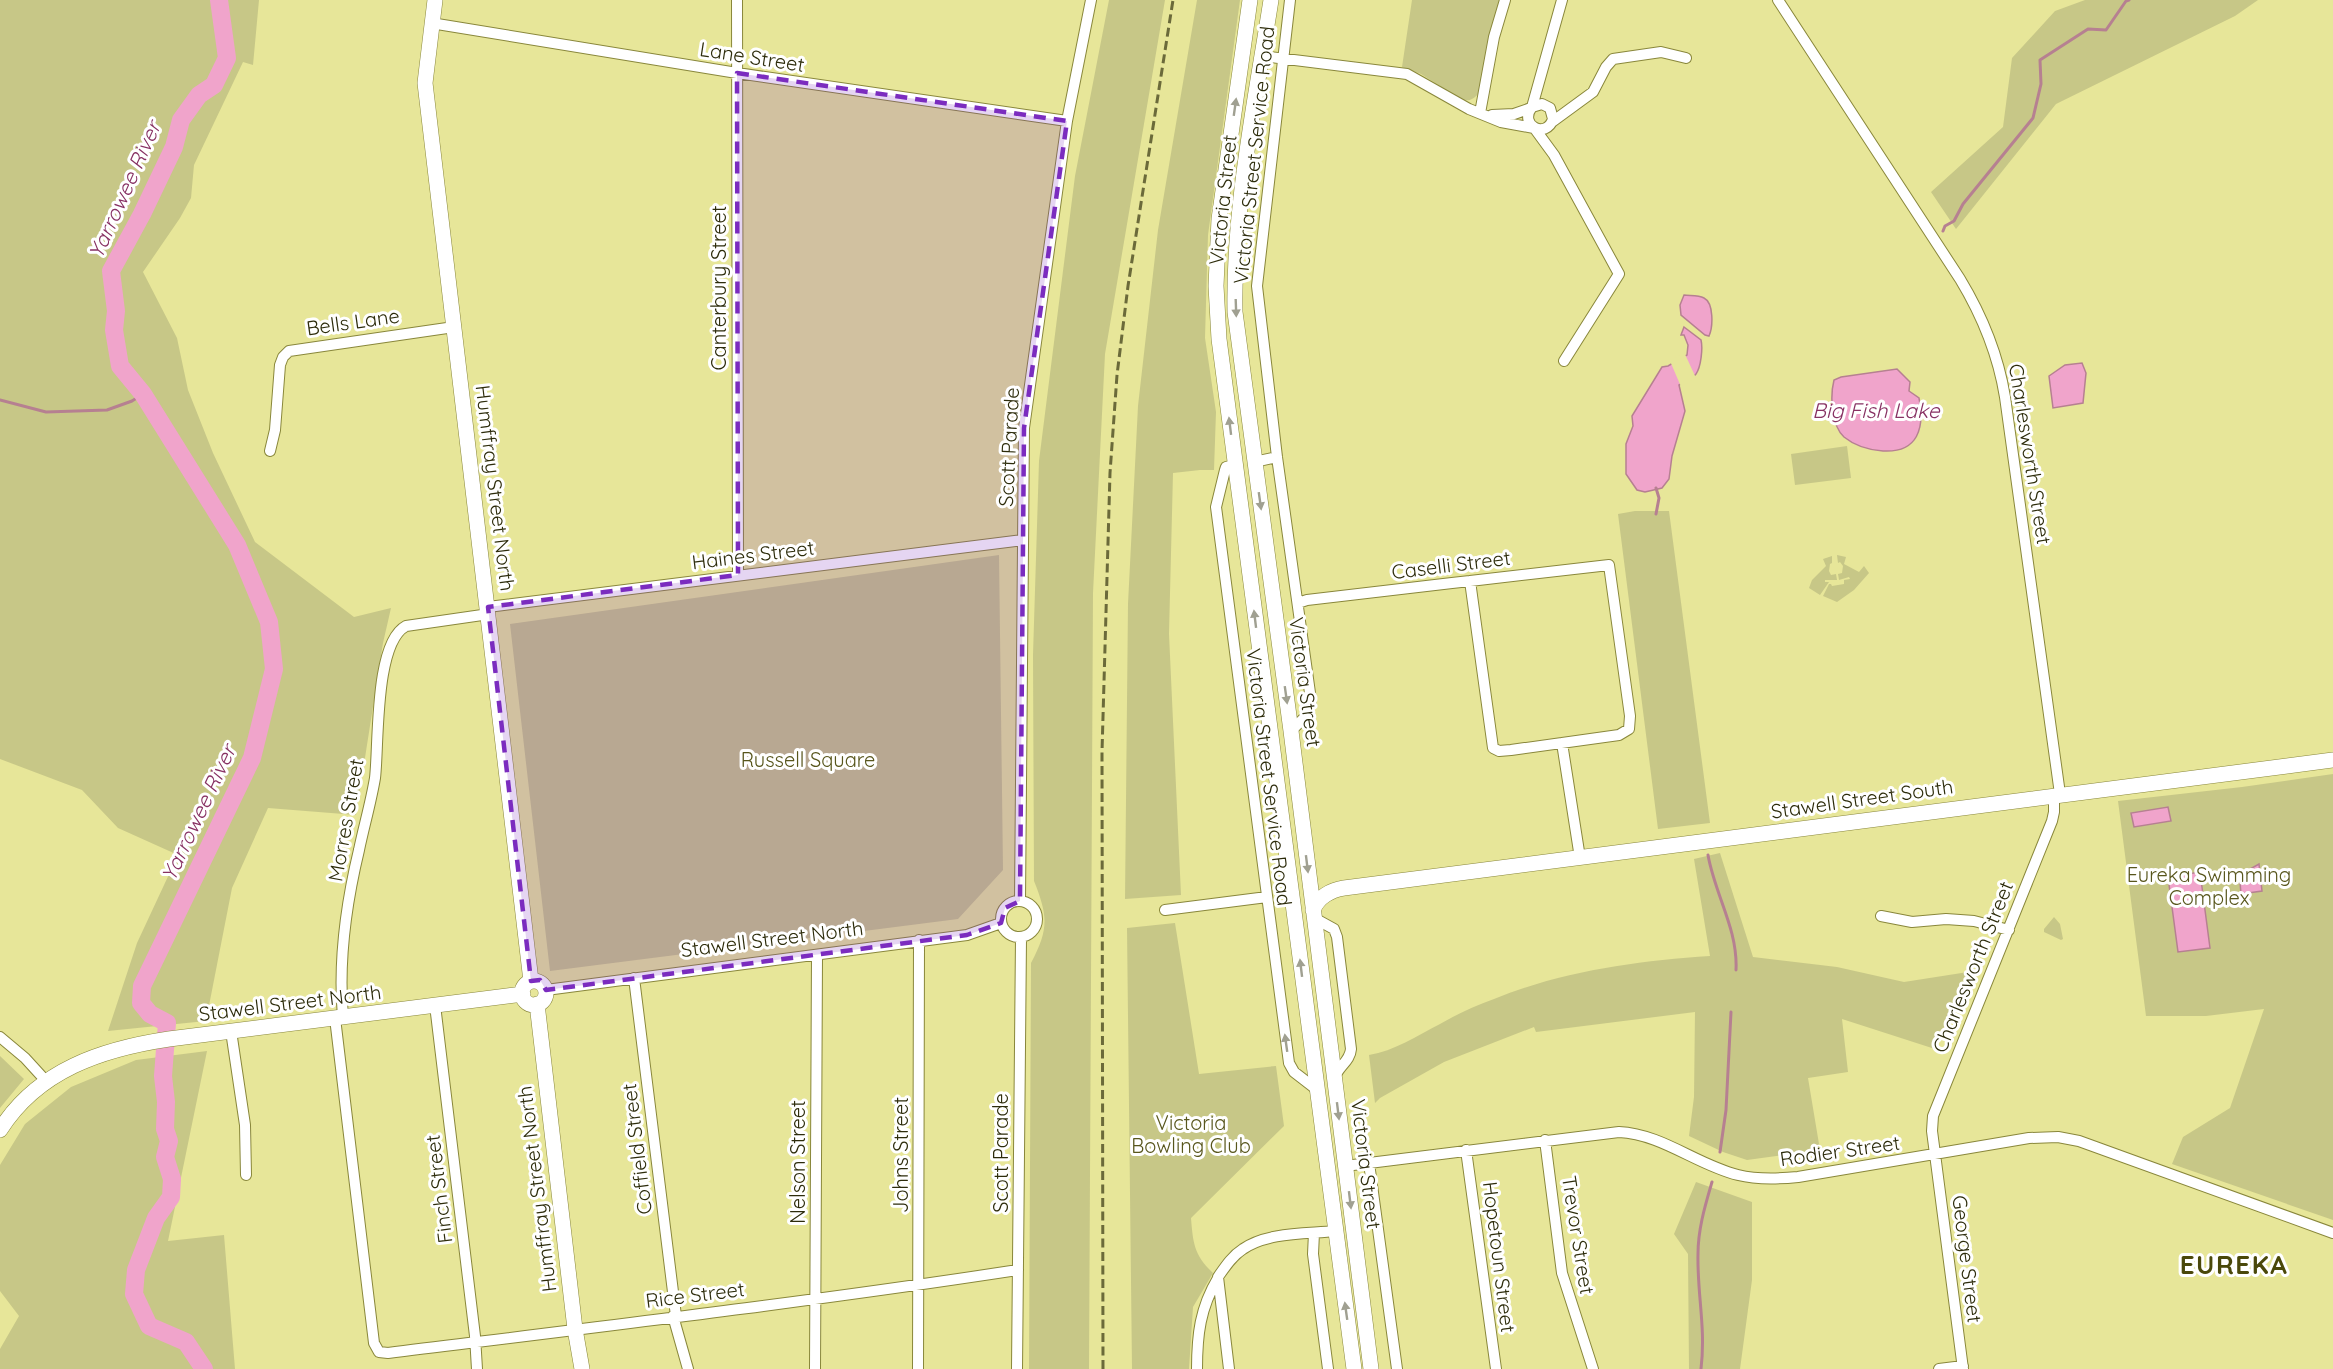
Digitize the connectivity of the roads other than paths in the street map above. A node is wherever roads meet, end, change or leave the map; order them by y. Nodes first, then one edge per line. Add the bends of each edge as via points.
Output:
1 (435, 0) edge
2 (737, 0) edge
3 (1091, 0) edge
4 (1271, 0) edge
5 (1290, 0) edge
6 (1505, 0) edge
7 (1562, 0) edge
8 (1778, 0) edge
9 (1249, 2) edge
10 (431, 23) junction
11 (1262, 56) junction
12 (1282, 58) junction
13 (1686, 58) dead end
14 (737, 73) junction
15 (1540, 76) junction
16 (1575, 104) junction
17 (1547, 106) junction
18 (1532, 108) junction
19 (1483, 114) junction
20 (1067, 122) junction
21 (1552, 124) junction
22 (1535, 129) junction
23 (1554, 155) junction
24 (454, 327) junction
25 (1564, 361) dead end
26 (270, 451) dead end
27 (1277, 457) junction
28 (1254, 462) junction
29 (1235, 465) junction
30 (1023, 540) junction
31 (738, 575) junction
32 (1470, 581) junction
33 (1298, 603) junction
34 (489, 610) junction
35 (399, 632) joint
36 (1291, 732) junction
37 (1562, 743) junction
38 (2333, 760) edge
39 (2057, 794) junction
40 (1580, 858) junction
41 (1397, 881) junction
42 (1310, 886) junction
43 (1267, 897) junction
44 (1020, 901) junction
45 (1293, 906) junction
46 (1166, 910) dead end
47 (1314, 914) junction
48 (1881, 916) dead end
49 (1001, 923) junction
50 (2008, 930) junction
51 (1021, 938) junction
52 (919, 940) junction
53 (817, 956) junction
54 (634, 978) junction
55 (527, 988) junction
56 (546, 990) junction
57 (537, 1004) junction
58 (435, 1005) junction
59 (339, 1017) junction
60 (231, 1031) junction
61 (0, 1037) edge
62 (46, 1081) junction
63 (1316, 1089) junction
64 (0, 1130) edge
65 (1545, 1140) junction
66 (1466, 1150) junction
67 (1936, 1154) junction
68 (1369, 1163) junction
69 (1345, 1166) junction
70 (1327, 1168) junction
71 (246, 1175) dead end
72 (1335, 1231) junction
73 (1314, 1233) junction
74 (2333, 1233) edge
75 (1018, 1269) junction
76 (1218, 1277) junction
77 (918, 1285) junction
78 (816, 1298) junction
79 (674, 1316) junction
80 (575, 1329) junction
81 (475, 1342) junction
82 (378, 1351) joint
83 (1963, 1368) edge
84 (477, 1369) edge
85 (582, 1369) edge
86 (688, 1369) edge
87 (815, 1369) edge
88 (918, 1369) edge
89 (1017, 1369) edge
90 (1197, 1369) edge
91 (1229, 1369) edge
92 (1328, 1369) edge
93 (1354, 1369) edge
94 (1371, 1369) edge
95 (1397, 1369) edge
96 (1496, 1369) edge
97 (1593, 1369) edge
98 (1939, 1369) edge

1 - 10 street, Humffray Street North
2 - 14 street, Canterbury Street
3 - 20 street, Scott Parade
4 - 11 street, Victoria Street
5 - 12 street, Victoria Street Service Road
6 - 19 street via 1494,37
7 - 15 street
8 - 39 street, Charlesworth Street via 1960,279 1993,345 2005,397
29 -> 9 street, Victoria Street via 1219,339 1216,258
10 - 14 street, Lane Street
10 - 24 street, Humffray Street North via 425,83
11 - 12 street
11 -> 28 street, Victoria Street via 1235,270 1237,329
12 - 19 street via 1407,74
12 - 27 street, Victoria Street Service Road via 1257,286
13 - 16 street via 1661,52 1613,59 1593,92
14 - 20 street, Lane Street
14 - 31 street, Canterbury Street
15 - 17 street
15 - 18 street
16 - 17 street
16 - 21 street
17 - 18 street via 1538,104
17 - 21 street via 1553,115
18 - 19 street via 1514,114
18 - 22 street via 1528,119
19 - 22 street
20 - 30 street, Scott Parade via 1024,428
21 - 22 street
21 - 23 street
22 - 23 street
23 - 25 street via 1619,274
24 - 26 street, Bells Lane via 286,352 280,366
24 - 34 street, Humffray Street North
27 - 28 street
27 - 33 street, Victoria Street Service Road
28 - 29 street
28 -> 36 street, Victoria Street
29 - 43 street, Victoria Street Service Road via 1226,467 1216,507
45 -> 29 street, Victoria Street
30 - 31 street, Haines Street
30 - 44 street, Scott Parade
31 - 34 street, Haines Street
32 - 33 street, Caselli Street
32 - 37 street via 1493,748 1499,751
32 - 37 street, Caselli Street via 1609,565 1629,729 1619,735
33 - 36 street, Victoria Street Service Road via 1311,705
34 - 35 street, Haines Street via 406,626
34 - 55 street, Humffray Street North
35 - 59 street, Morres Street via 381,690 375,780 343,945
36 -> 42 street, Victoria Street
37 - 40 street
38 - 39 street, Stawell Street South
39 - 40 street, Stawell Street South
39 - 50 street, Charlesworth Street via 2052,821
40 - 41 street, Stawell Street South
41 - 42 street, Stawell Street South via 1360,880
41 - 47 street, Stawell Street South via 1335,890 1318,900
42 - 45 street
42 - 47 street, Victoria Street
43 - 46 street
63 -> 43 street, Victoria Street Service Road via 1294,1072 1289,1063
44 - 49 street via 1005,908
44 - 51 street via 1037,914 1037,924
63 -> 45 street, Victoria Street
47 -> 69 street, Victoria Street
48 - 50 street via 1912,922 1974,921
49 - 51 street via 1006,932
49 - 52 street, Stawell Street North via 967,935
50 - 67 street, Charlesworth Street via 1936,1103 1932,1125
51 - 75 street, Scott Parade
52 - 53 street, Stawell Street North
52 - 77 street, Johns Street
53 - 54 street, Stawell Street North
53 - 78 street, Nelson Street
54 - 56 street, Stawell Street North
54 - 79 street, Coffield Street
55 - 56 street via 540,982
55 - 57 street via 527,1002
55 - 58 street, Stawell Street North
56 - 57 street via 544,1000
57 - 80 street, Humffray Street North
58 - 59 street, Stawell Street North
58 - 81 street, Finch Street
59 - 60 street, Stawell Street North
59 - 82 street, Morres Street via 372,1331
60 - 62 street, Stawell Street North via 115,1049 84,1060
60 - 71 street via 245,1125
61 - 62 street
62 - 64 street, Stawell Street North via 23,1101
63 - 70 street, Victoria Street
65 - 66 street, Rodier Street
65 - 67 street, Rodier Street via 1632,1133 1728,1172 1758,1179 1798,1177
65 - 97 street, Trevor Street via 1564,1281
66 - 68 street, Rodier Street
66 - 96 street, Hopetoun Street
67 - 74 street, Rodier Street via 2029,1137 2068,1138
67 - 83 street, George Street
68 - 69 street, Rodier Street
68 - 95 street
69 - 70 street
69 -> 94 street, Victoria Street
70 - 72 street, Victoria Street
72 - 73 street
93 -> 72 street, Victoria Street
73 - 76 street via 1271,1238 1246,1246
73 - 92 street via 1313,1254
75 - 77 street, Rice Street
75 - 89 street, Scott Parade
76 - 90 street via 1201,1313
76 - 91 street
77 - 78 street, Rice Street
77 - 88 street, Johns Street
78 - 79 street, Rice Street
78 - 87 street, Nelson Street
79 - 80 street, Rice Street
79 - 86 street, Coffield Street
80 - 81 street, Rice Street
80 - 85 street, Humffray Street North
81 - 82 street, Rice Street
81 - 84 street, Finch Street
83 - 98 street

